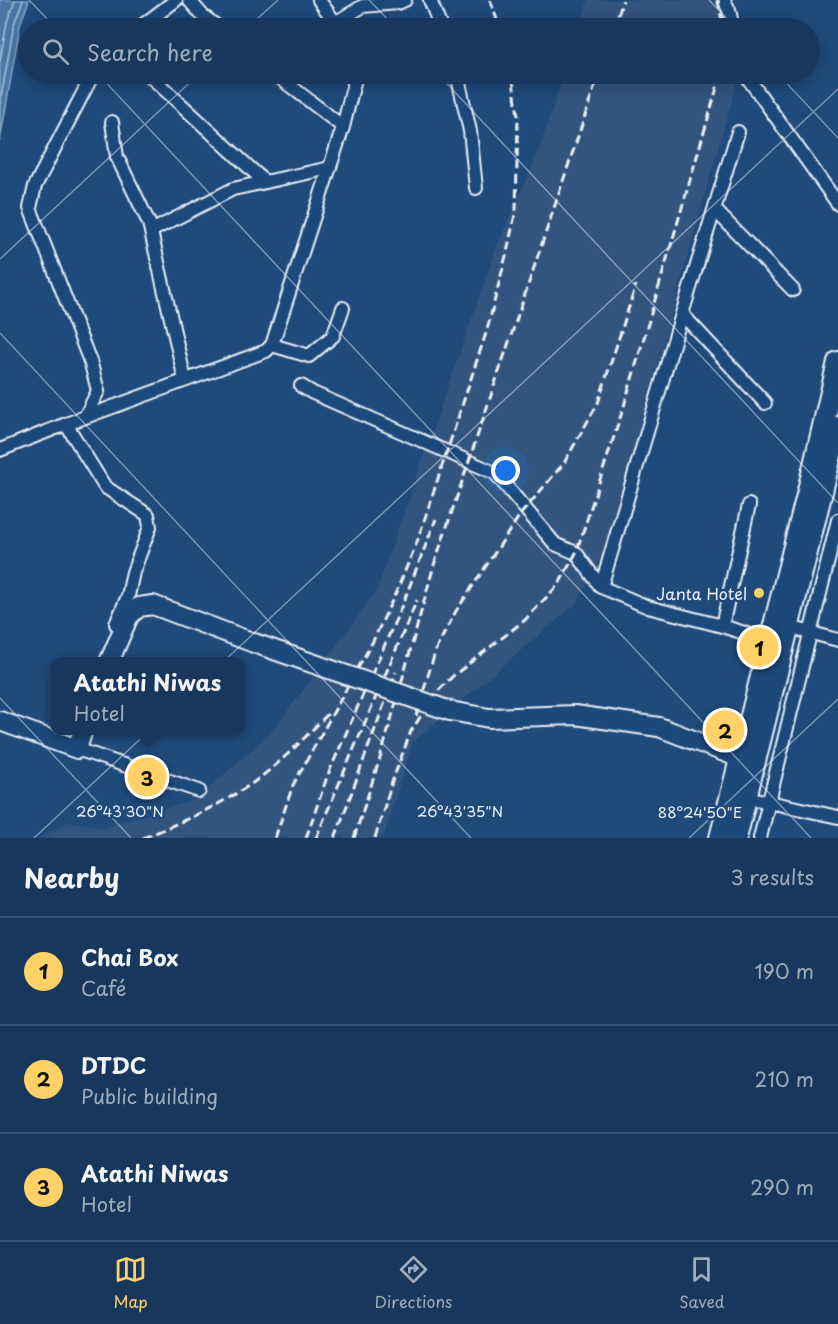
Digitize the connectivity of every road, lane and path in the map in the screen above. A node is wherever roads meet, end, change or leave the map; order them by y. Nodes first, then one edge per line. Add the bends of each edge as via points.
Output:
1 (176, 0) edge
2 (189, 0) edge
3 (319, 0) edge
4 (405, 0) edge
5 (430, 0) edge
6 (724, 0) edge
7 (152, 18) edge
8 (206, 18) edge
9 (331, 18) edge
10 (347, 18) edge
11 (437, 18) edge
12 (731, 18) edge
13 (88, 84) edge
14 (159, 84) edge
15 (288, 84) edge
16 (354, 84) edge
17 (459, 84) edge
18 (752, 84) edge
19 (112, 122) dead end
20 (343, 127) junction
21 (738, 132) dead end
22 (330, 168) junction
23 (265, 182) junction
24 (476, 188) dead end
25 (838, 204) edge
26 (716, 210) junction
27 (150, 231) junction
28 (793, 290) dead end
29 (343, 309) dead end
30 (682, 314) junction
31 (272, 345) junction
32 (838, 362) edge
33 (185, 380) junction
34 (301, 386) dead end
35 (765, 403) dead end
36 (85, 417) junction
37 (66, 424) junction
38 (838, 427) edge
39 (0, 450) edge
40 (749, 505) dead end
41 (838, 520) edge
42 (601, 587) junction
43 (722, 626) junction
44 (778, 630) junction
45 (811, 632) junction
46 (120, 637) junction
47 (838, 640) edge
48 (111, 657) edge
49 (0, 721) edge
50 (81, 735) edge
51 (77, 748) junction
52 (740, 758) junction
53 (199, 791) dead end
54 (747, 797) junction
55 (769, 802) junction
56 (838, 817) edge
57 (720, 838) edge
58 (736, 838) edge
59 (760, 838) edge

1 - 7 street
2 - 8 street
3 - 9 street
4 - 10 street via 363,6
5 - 11 street
6 - 12 street
13 - 36 street via 35,186 30,208 91,364 98,391
14 - 23 street
15 - 20 street
16 - 20 street
17 - 24 street via 470,131
18 - 25 street
19 - 27 street via 117,157
20 - 22 street
21 - 26 street
22 - 23 street
22 - 31 street
23 - 27 street via 233,189
26 - 28 street
26 - 30 street
27 - 33 street
29 - 31 street via 333,336 309,356
30 - 35 street
30 - 42 street
31 - 33 street via 266,351
32 - 44 main road
33 - 36 street
34 - 42 street via 495,473 555,544 576,553
36 - 37 street
37 - 39 street
37 - 46 street via 105,487 148,515 150,527 114,630
38 - 44 main road
40 - 43 street
41 - 45 street
42 - 43 street via 648,607
43 - 44 street
44 - 45 street
44 - 52 main road
44 - 54 main road
45 - 47 street
45 - 55 street
46 - 48 street
46 - 52 street, bridge via 129,616 139,607 153,605 450,711 489,718 575,715 660,727
49 - 51 street
50 - 51 street
51 - 53 street
52 - 57 main road
54 - 55 street
54 - 58 main road
55 - 56 street
55 - 59 street

